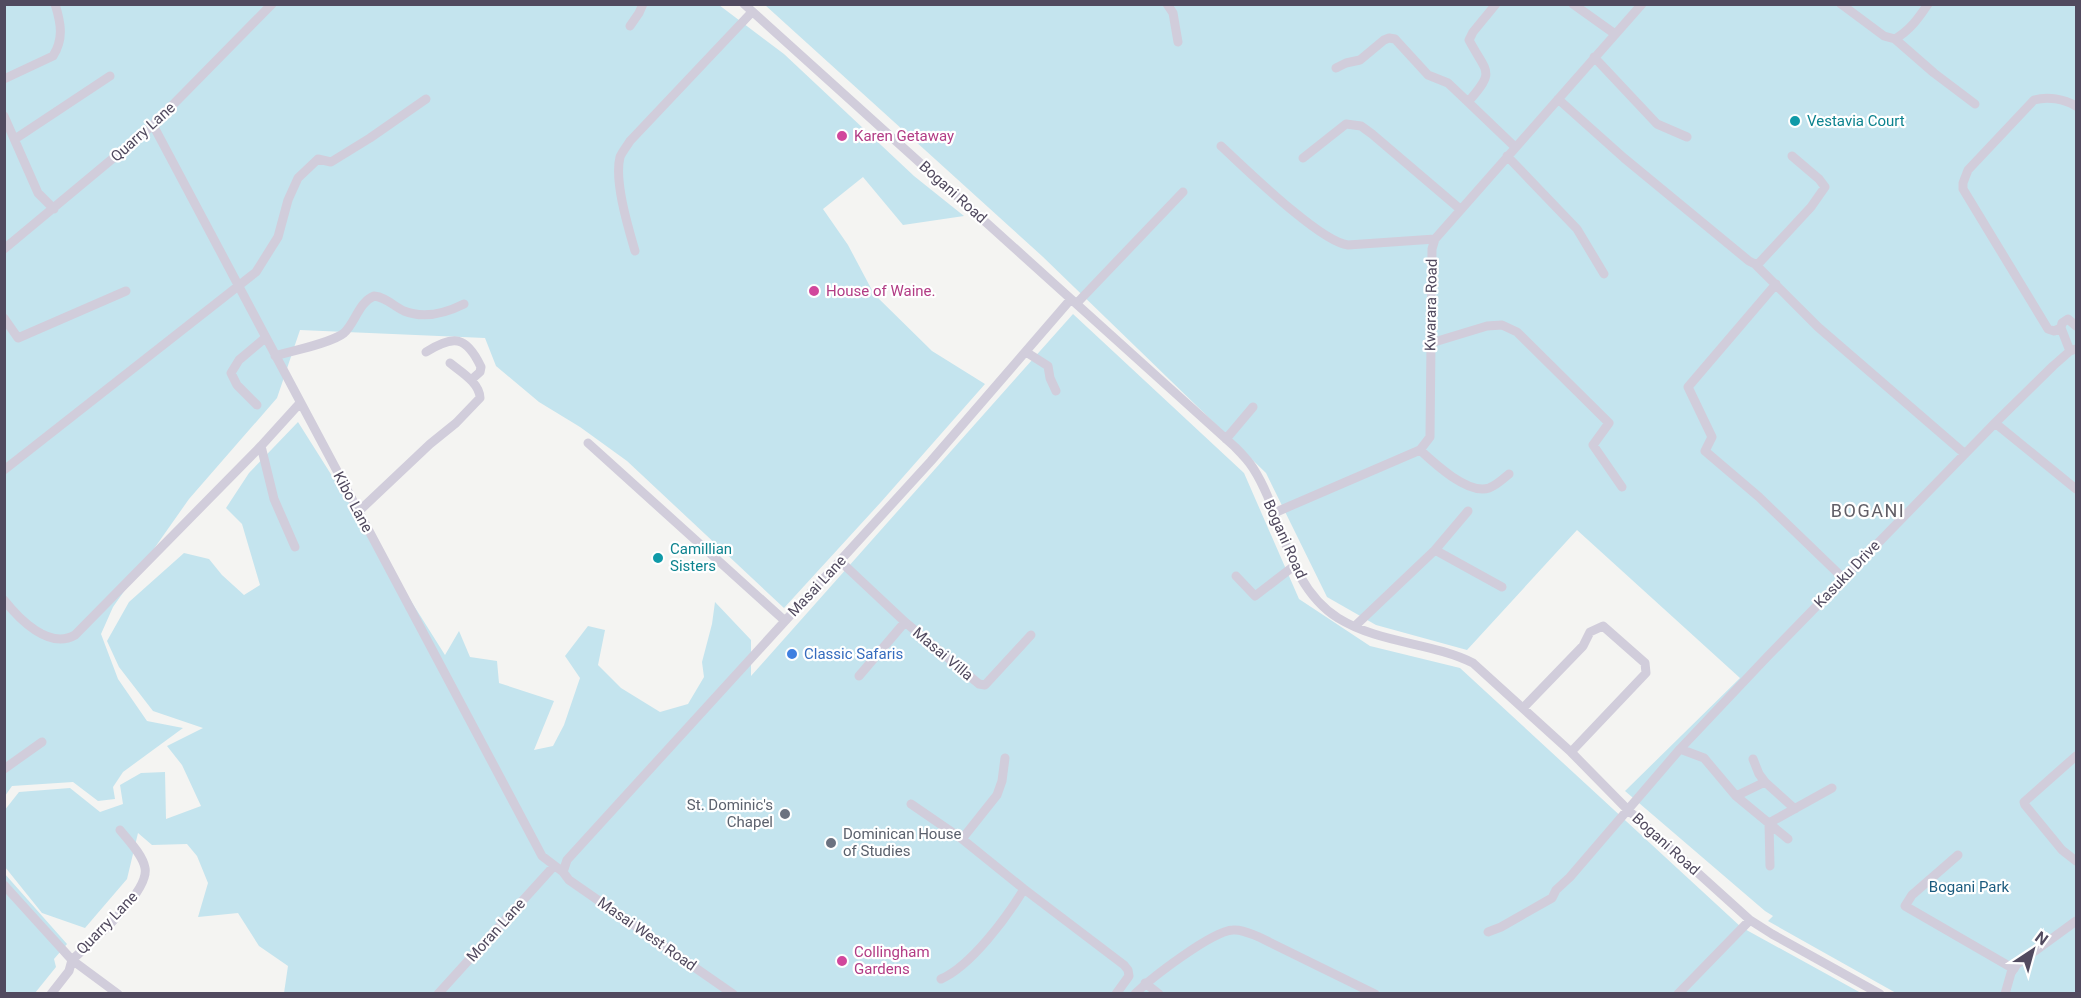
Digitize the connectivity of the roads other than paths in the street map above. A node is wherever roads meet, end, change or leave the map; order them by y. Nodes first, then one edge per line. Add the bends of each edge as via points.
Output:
1 (55, 4) edge
2 (272, 4) edge
3 (643, 4) edge
4 (744, 4) edge
5 (1167, 4) edge
6 (1496, 4) edge
7 (1574, 4) edge
8 (1642, 4) edge
9 (1841, 4) edge
10 (1928, 4) edge
11 (752, 12) junction
12 (630, 26) dead end
13 (1615, 34) junction
14 (1895, 39) junction
15 (1178, 42) dead end
16 (1594, 57) junction
17 (1336, 68) dead end
18 (110, 76) dead end
19 (4, 79) edge
20 (426, 99) dead end
21 (1558, 99) junction
22 (1468, 102) junction
23 (1976, 104) dead end
24 (2076, 106) edge
25 (4, 116) edge
26 (153, 125) junction
27 (1687, 137) dead end
28 (15, 139) junction
29 (1221, 146) dead end
30 (1515, 147) junction
31 (1507, 156) junction
32 (1792, 156) dead end
33 (1303, 158) dead end
34 (1183, 192) dead end
35 (54, 209) junction
36 (1460, 209) junction
37 (1435, 239) junction
38 (4, 249) edge
39 (635, 251) dead end
40 (1755, 264) junction
41 (1604, 274) dead end
42 (1776, 285) junction
43 (237, 286) junction
44 (126, 291) dead end
45 (1074, 301) junction
46 (464, 304) dead end
47 (4, 318) edge
48 (2076, 324) edge
49 (2061, 328) junction
50 (265, 338) junction
51 (1431, 343) junction
52 (2073, 350) edge
53 (426, 352) dead end
54 (1026, 352) junction
55 (275, 356) junction
56 (450, 363) dead end
57 (471, 380) junction
58 (1056, 391) dead end
59 (300, 403) junction
60 (257, 405) dead end
61 (1253, 407) dead end
62 (1995, 423) junction
63 (1226, 439) junction
64 (588, 443) dead end
65 (261, 446) junction
66 (1420, 450) junction
67 (1965, 454) junction
68 (4, 470) edge
69 (1509, 474) dead end
70 (1622, 487) dead end
71 (2076, 489) edge
72 (1468, 511) dead end
73 (358, 512) junction
74 (1274, 513) junction
75 (295, 548) dead end
76 (1435, 550) junction
77 (840, 561) junction
78 (1294, 566) junction
79 (1236, 576) dead end
80 (1843, 578) junction
81 (1502, 587) dead end
82 (4, 600) edge
83 (784, 620) junction
84 (905, 622) junction
85 (1355, 626) junction
86 (1031, 635) dead end
87 (859, 676) dead end
88 (1523, 708) junction
89 (42, 742) dead end
90 (1680, 749) junction
91 (1571, 753) junction
92 (2076, 756) edge
93 (1005, 758) dead end
94 (1753, 759) dead end
95 (4, 769) edge
96 (1765, 782) junction
97 (1832, 788) dead end
98 (1736, 796) junction
99 (911, 804) dead end
100 (1795, 808) junction
101 (1627, 809) junction
102 (1769, 823) junction
103 (120, 830) dead end
104 (962, 839) junction
105 (1788, 839) dead end
106 (1958, 855) dead end
107 (2076, 861) edge
108 (554, 866) junction
109 (1770, 866) dead end
110 (563, 872) junction
111 (4, 885) edge
112 (1024, 889) junction
113 (1750, 920) junction
114 (2076, 921) edge
115 (1488, 932) dead end
116 (72, 960) junction
117 (2014, 969) junction
118 (941, 979) dead end
119 (1145, 983) junction
120 (51, 993) edge
121 (118, 993) edge
122 (438, 993) edge
123 (733, 993) edge
124 (1116, 993) edge
125 (1135, 993) edge
126 (1159, 993) edge
127 (1375, 993) edge
128 (1678, 993) edge
129 (1880, 993) edge
130 (2005, 993) edge

1 - 19 street via 61,34 55,53
2 - 26 street, Quarry Lane
3 - 12 street
4 - 11 street, Bogani Road
5 - 15 street via 1173,13
6 - 22 street via 1469,40 1487,68 1486,80
7 - 13 street
8 - 13 street, Kwarara Road
9 - 14 street via 1884,36
10 - 14 street via 1907,32
11 - 39 street via 621,154 622,196
11 - 45 street, Bogani Road
13 - 16 street, Kwarara Road
14 - 23 street
16 - 21 street, Kwarara Road
16 - 27 street via 1657,124
17 - 22 street via 1360,60 1384,40 1395,39 1428,75 1448,82
18 - 28 street
20 - 43 street via 331,162 318,159 298,178 278,237 256,272
21 - 30 street, Kwarara Road
21 - 40 street
22 - 30 street
24 - 49 street via 2056,99 2034,100 1968,170 1963,183 1963,189 2048,329
25 - 28 street
26 - 35 street, Quarry Lane
26 - 43 street, Kibo Lane
28 - 35 street via 38,193
29 - 37 street via 1334,242 1348,245
30 - 31 street, Kwarara Road
31 - 36 street, Kwarara Road
31 - 41 street via 1577,228
32 - 40 street via 1825,187 1803,216
33 - 36 street via 1346,124 1361,126
34 - 45 street, Masai Lane
35 - 38 street, Quarry Lane
36 - 37 street, Kwarara Road
37 - 51 street, Kwarara Road
40 - 42 street
42 - 67 street via 1818,327
42 - 80 street via 1688,387 1712,437 1705,451
43 - 50 street, Kibo Lane
43 - 68 street
44 - 47 street via 18,338
45 - 54 street, Masai Lane
45 - 63 street, Bogani Road
46 - 55 street via 442,313 412,313 374,296 363,304 342,335
48 - 49 street via 2068,319
49 - 52 street
50 - 55 street, Kibo Lane
50 - 60 street via 231,372 237,385
51 - 66 street, Kwarara Road via 1430,437
51 - 70 street via 1487,326 1503,325 1517,332 1609,423 1593,445
52 - 62 street, Kasuku Drive
53 - 57 street via 445,340 464,343 481,366
54 - 58 street via 1048,366
54 - 77 street, Masai Lane
55 - 59 street, Kibo Lane
56 - 57 street
57 - 73 street via 480,391 480,398
59 - 65 street
59 - 73 street, Kibo Lane
61 - 63 street
62 - 67 street, Kasuku Drive
62 - 71 street
63 - 74 street, Bogani Road via 1253,468
64 - 83 street
65 - 75 street via 274,499
65 - 82 street via 75,635 57,639 44,634 17,616
66 - 69 street via 1445,472 1482,489
66 - 74 street
67 - 80 street, Kasuku Drive
72 - 76 street
73 - 108 street, Kibo Lane via 521,819 543,856
74 - 78 street, Bogani Road
76 - 81 street
76 - 85 street
77 - 83 street, Masai Lane
77 - 84 street, Masai Villa
78 - 79 street via 1255,596
78 - 85 street, Bogani Road via 1322,604
80 - 90 street, Kasuku Drive
83 - 110 street, Masai Lane via 567,860
84 - 86 street, Masai Villa via 982,685
84 - 87 street, Masai Villa
85 - 88 street, Bogani Road via 1473,663
88 - 91 street, Bogani Road
88 - 91 street via 1583,646 1590,632 1603,626 1644,663 1646,673
89 - 95 street
90 - 98 street via 1704,758
90 - 101 street, Kasuku Drive
91 - 101 street, Bogani Road
92 - 107 street via 2024,802 2062,850
93 - 104 street via 997,795
94 - 96 street
96 - 98 street
96 - 100 street
97 - 100 street
98 - 102 street
99 - 104 street
100 - 102 street
101 - 113 street, Bogani Road
101 - 115 street, Kasuku Drive via 1552,898
102 - 105 street
102 - 109 street
103 - 116 street, Quarry Lane via 144,863 144,883
104 - 112 street
106 - 117 street via 1912,895 1905,906
108 - 110 street, Kibo Lane
108 - 122 street, Moran Lane
110 - 123 street, Masai West Road via 569,880
111 - 116 street, Quarry Lane
112 - 118 street via 1005,920 960,968
112 - 124 street via 1124,965 1129,976
113 - 128 street
113 - 129 street, Bogani Road
114 - 117 street
116 - 120 street via 69,971
116 - 121 street
117 - 130 street
119 - 125 street
119 - 126 street
119 - 127 street via 1216,935 1240,930

